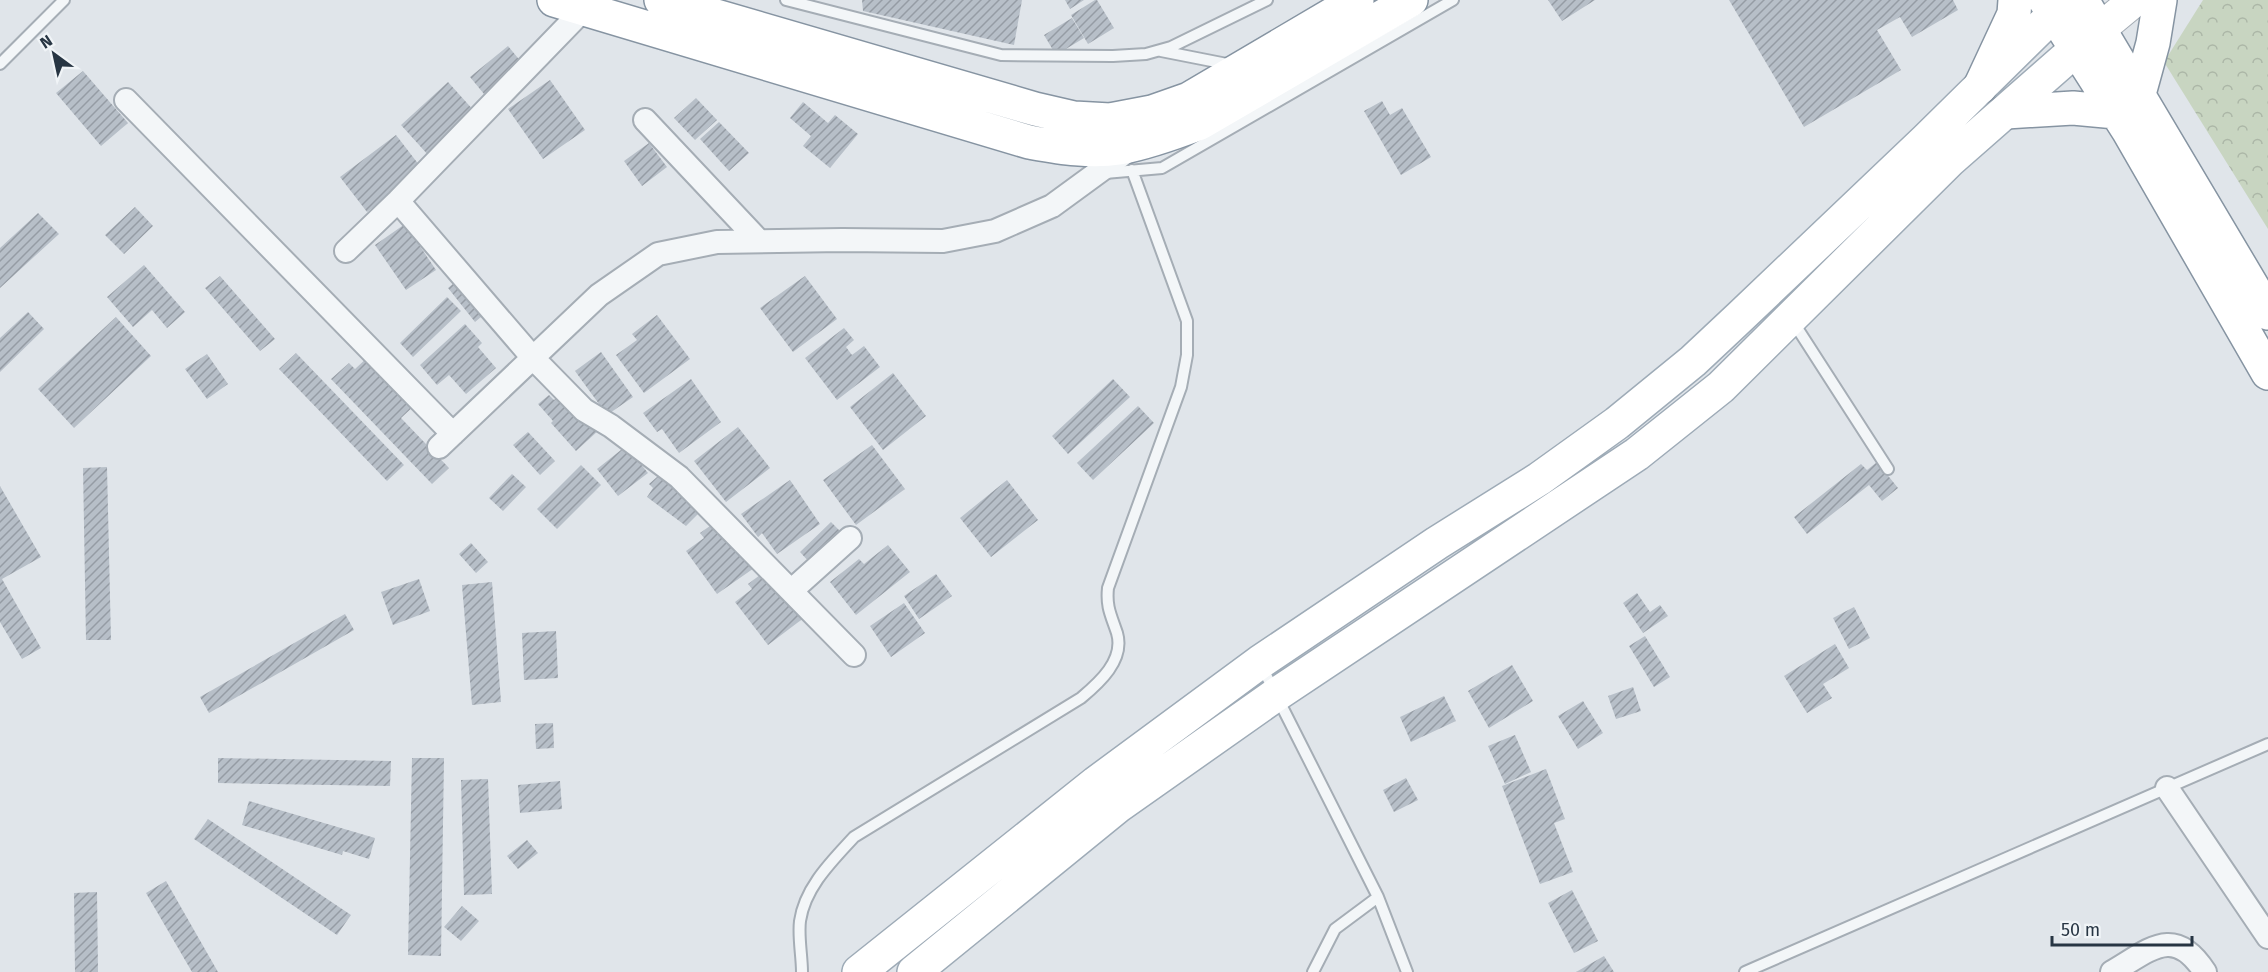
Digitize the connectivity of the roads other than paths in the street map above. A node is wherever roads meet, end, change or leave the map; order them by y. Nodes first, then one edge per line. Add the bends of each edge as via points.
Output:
1 (64, 0) edge
2 (786, 0) edge
3 (1268, 0) edge
4 (1357, 0) edge
5 (1411, 0) edge
6 (1453, 0) edge
7 (2015, 0) edge
8 (2082, 0) edge
9 (2135, 0) edge
10 (2160, 0) edge
11 (676, 2) edge
12 (569, 4) edge
13 (2057, 5) edge
14 (2100, 28) junction
15 (2074, 49) junction
16 (1158, 50) junction
17 (0, 64) edge
18 (1244, 67) junction
19 (1980, 87) junction
20 (126, 100) dead end
21 (2127, 103) junction
22 (1152, 112) junction
23 (2006, 112) junction
24 (645, 120) dead end
25 (1135, 157) junction
26 (398, 201) junction
27 (759, 241) junction
28 (346, 250) dead end
29 (2268, 313) edge
30 (1791, 319) junction
31 (533, 358) junction
32 (2268, 373) edge
33 (1888, 469) dead end
34 (850, 538) dead end
35 (791, 591) junction
36 (854, 655) dead end
37 (1260, 662) junction
38 (1277, 694) junction
39 (2268, 744) edge
40 (2167, 788) junction
41 (1378, 897) junction
42 (2268, 937) edge
43 (921, 966) edge
44 (802, 972) edge
45 (859, 972) edge
46 (1313, 972) edge
47 (1407, 972) edge
48 (1745, 972) edge
49 (2112, 972) edge
50 (2205, 972) edge

1 - 17 lane
2 - 16 lane via 1001,55 1113,56
3 - 16 lane
4 - 18 main road
5 - 25 main road
6 - 25 lane via 1162,168
7 - 19 main road via 2014,14
8 - 14 main road
9 - 14 street
10 - 21 main road via 2153,43
11 - 22 main road via 1035,109 1074,118 1110,120
12 - 25 main road via 1029,142 1066,148 1117,148
12 - 26 street
13 - 15 main road
13 - 19 main road
14 - 15 main road
14 - 21 main road
15 - 21 main road
15 - 23 main road
16 - 18 lane
18 - 22 main road via 1189,99
19 - 37 main road via 1693,361 1617,423
20 - 31 street via 446,441
21 - 23 main road
21 - 29 main road
21 - 32 main road
22 - 25 street
23 - 30 main road via 1950,160
24 - 27 street
25 - 27 street via 1096,174 1052,206 995,231 943,241
25 - 44 lane via 1187,321 1187,355 1181,387 1108,588 1106,604 1118,636 1112,665 1081,698 854,837 825,868 805,901 800,922
26 - 28 street
26 - 31 street
27 - 31 street via 717,242 658,254 599,295
30 - 33 lane
30 - 38 main road via 1721,387 1638,454
31 - 35 street via 584,410 679,477
34 - 35 street
35 - 36 street
37 - 38 lane
37 - 45 main road via 1096,783
38 - 41 lane
38 - 43 main road via 1118,806
39 - 40 lane
40 - 42 street
40 - 48 lane
41 - 46 lane via 1335,929
41 - 47 lane
49 - 50 street via 2167,943 2181,947

